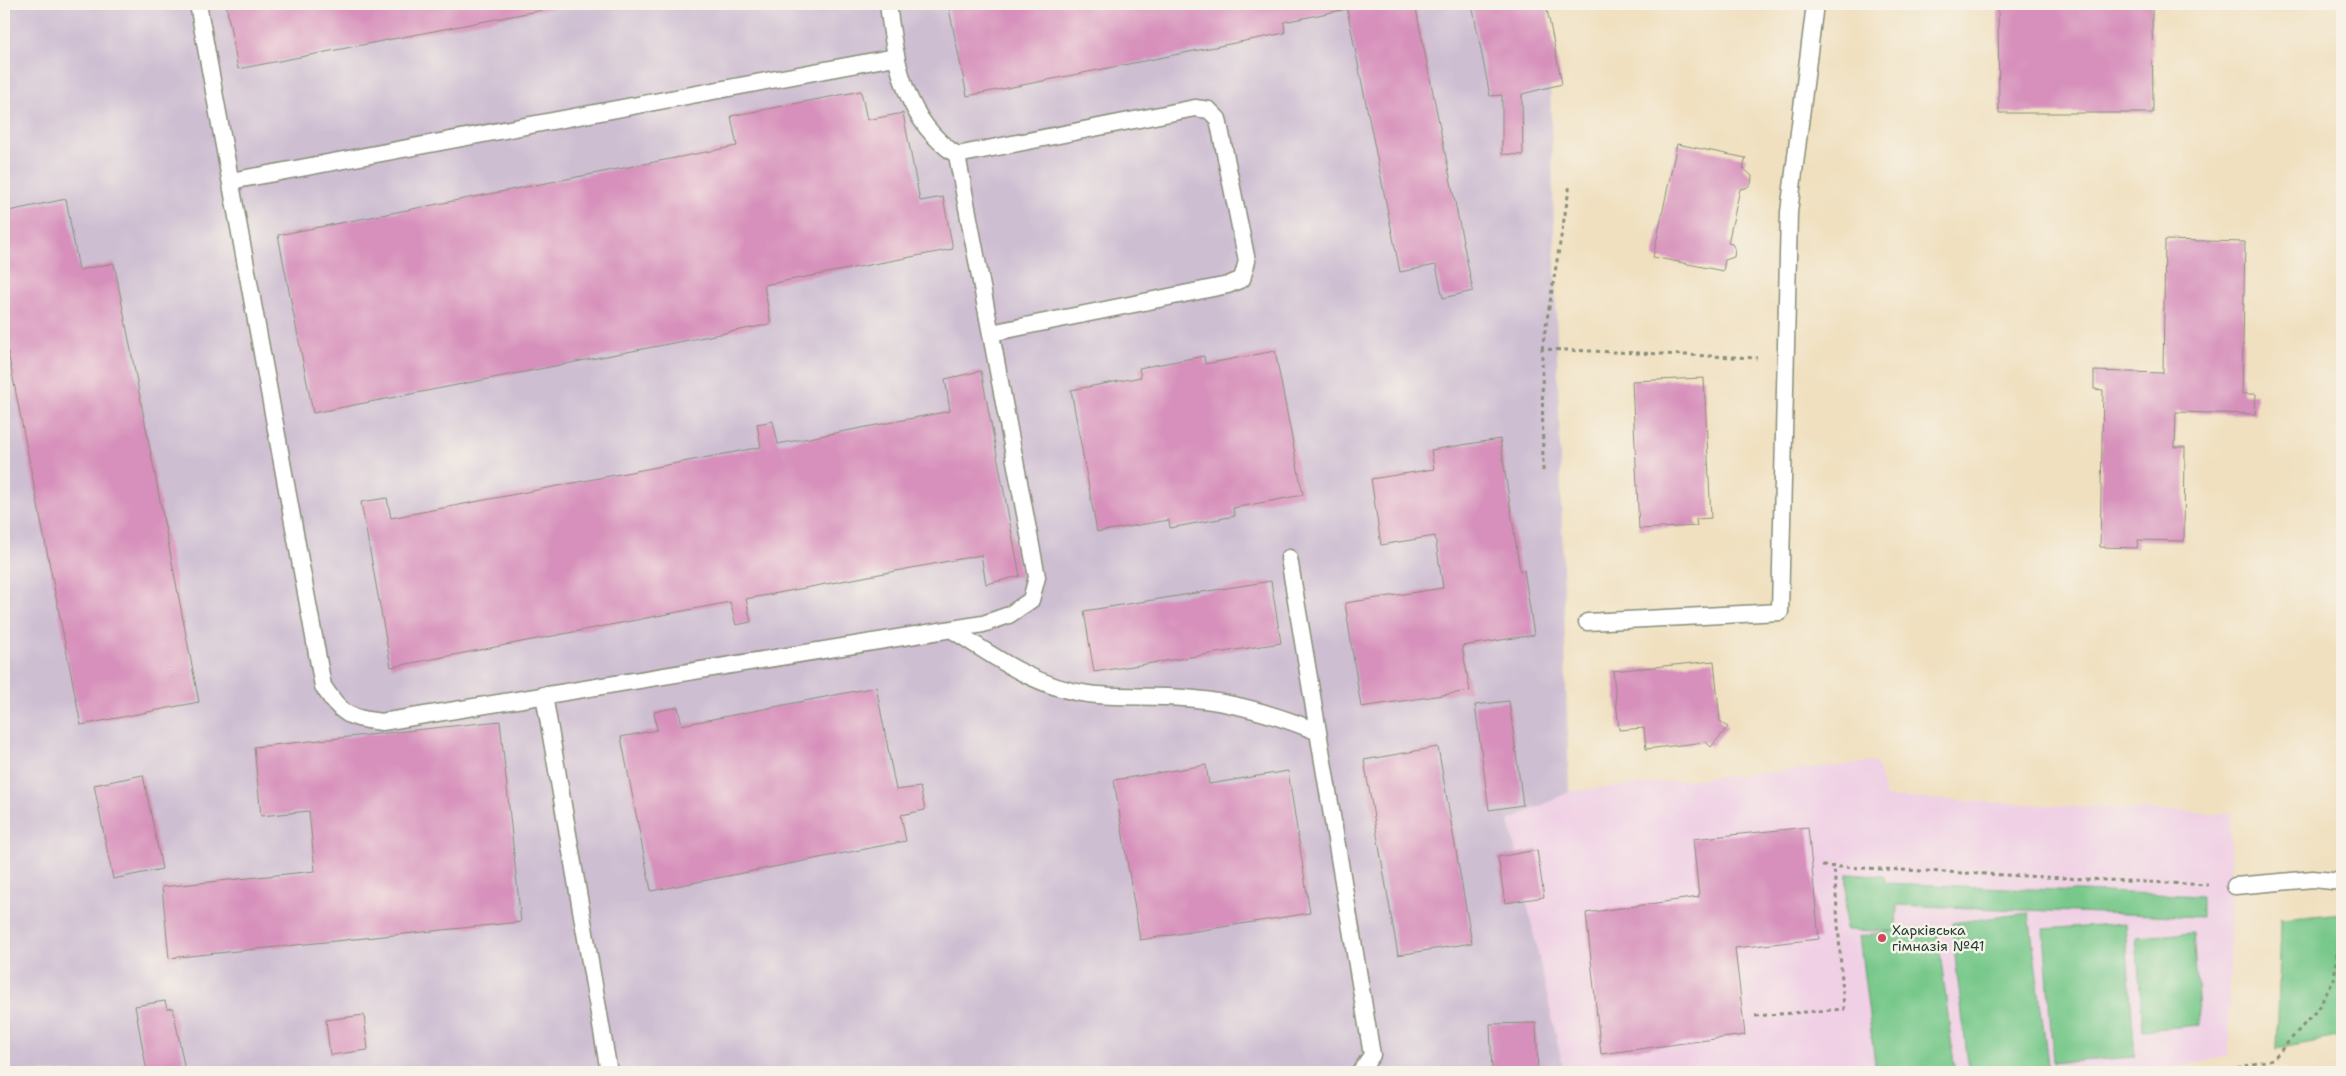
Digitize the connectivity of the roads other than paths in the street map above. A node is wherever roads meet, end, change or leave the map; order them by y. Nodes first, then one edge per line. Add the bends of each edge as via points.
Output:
1 (198, 4) edge
2 (888, 4) edge
3 (1815, 4) edge
4 (895, 57) junction
5 (956, 155) junction
6 (231, 181) junction
7 (991, 333) junction
8 (1289, 558) dead end
9 (1587, 622) dead end
10 (951, 629) junction
11 (544, 696) junction
12 (1316, 731) junction
13 (2342, 882) edge
14 (2235, 886) road end
15 (609, 1072) edge
16 (1360, 1072) edge

1 - 6 lane
2 - 4 lane
3 - 9 lane via 1789,212 1780,612
4 - 5 lane via 910,101 933,135
4 - 6 lane
5 - 7 lane
5 - 7 lane via 1195,108 1209,110 1218,119 1247,261 1242,279 1228,284
6 - 11 lane via 323,686 337,708 360,720 382,722
7 - 10 lane via 1037,577 1031,600 1009,616
8 - 12 lane
10 - 11 lane
10 - 12 lane via 1002,662 1046,683 1087,694 1185,698 1230,705 1275,714
11 - 15 lane
12 - 16 lane via 1372,1056
13 - 14 lane via 2313,878

